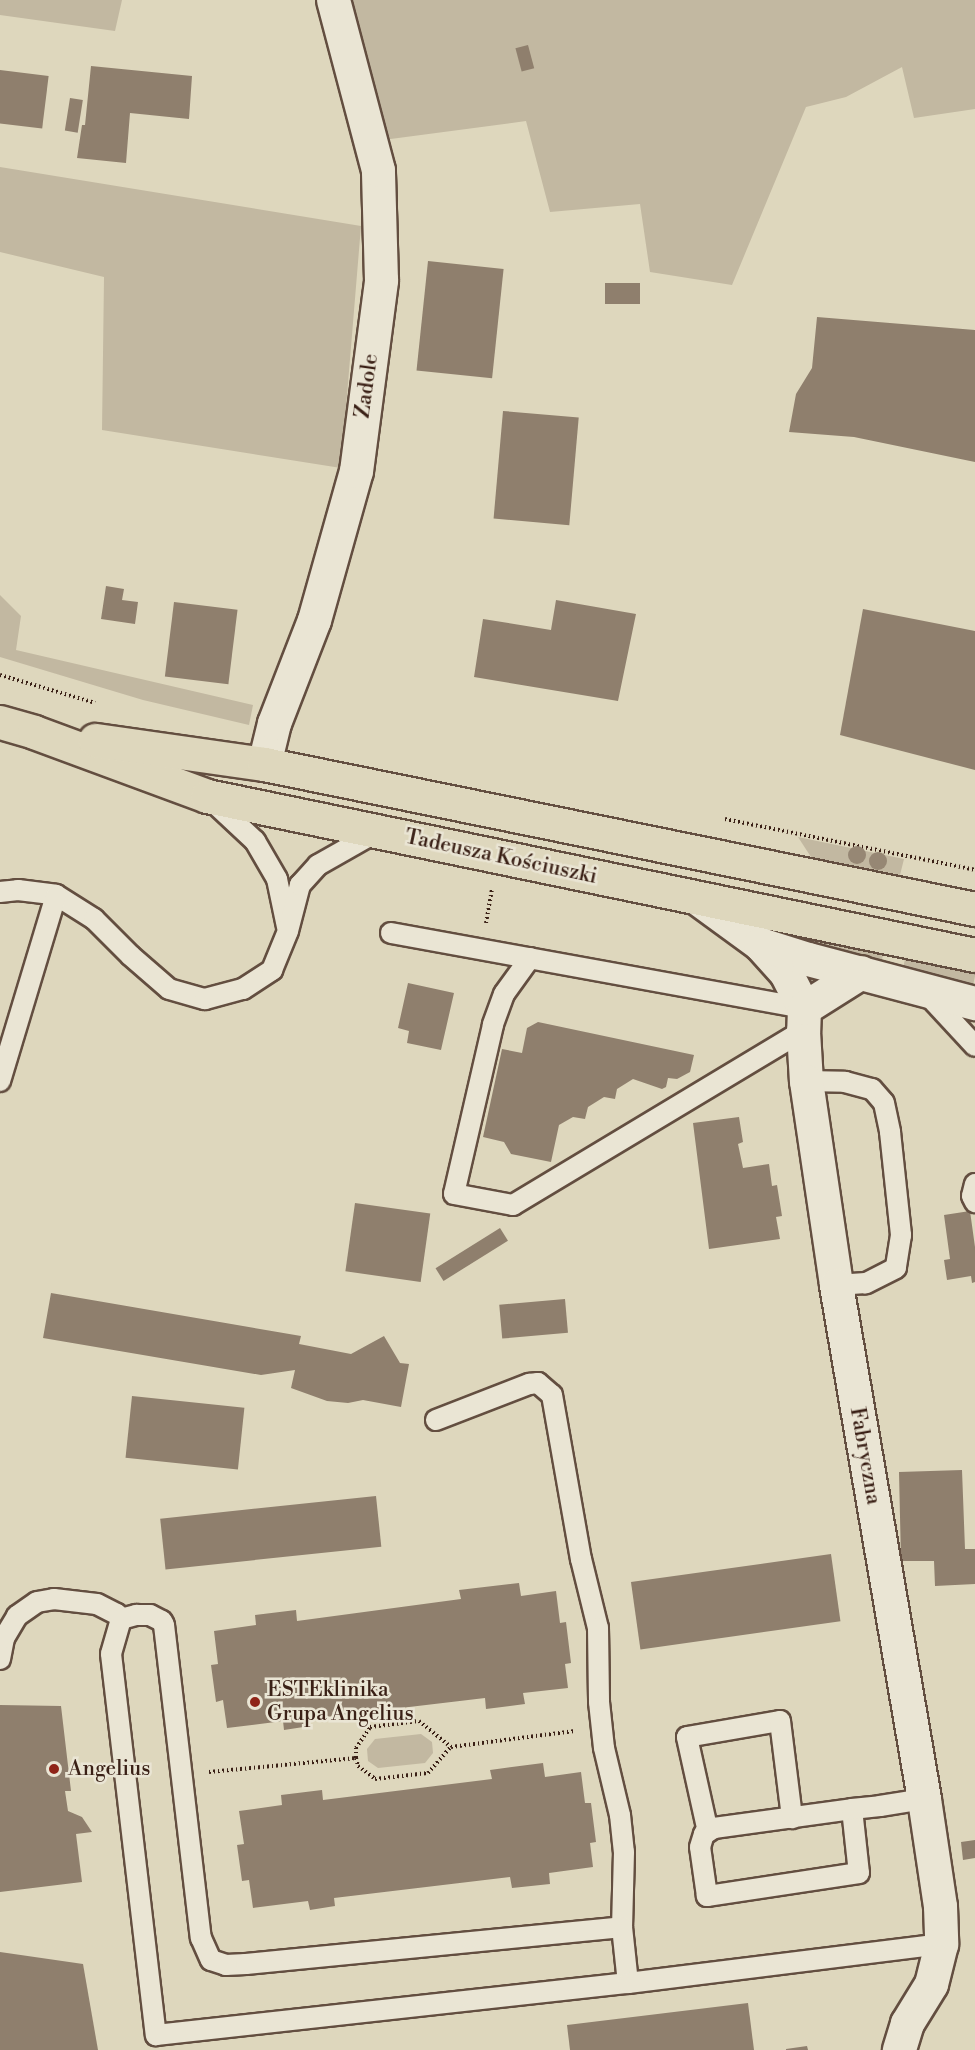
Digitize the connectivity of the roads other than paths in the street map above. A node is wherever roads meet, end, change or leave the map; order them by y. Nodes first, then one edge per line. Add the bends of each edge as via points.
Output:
1 (333, 0) edge
2 (0, 722) edge
3 (34, 732) junction
4 (264, 764) junction
5 (207, 796) junction
6 (378, 831) junction
7 (0, 892) edge
8 (56, 896) junction
9 (697, 898) junction
10 (975, 909) edge
11 (288, 932) junction
12 (391, 933) dead end
13 (760, 944) junction
14 (975, 955) edge
15 (530, 958) junction
16 (861, 972) junction
17 (922, 988) junction
18 (975, 1003) edge
19 (804, 1019) junction
20 (975, 1046) edge
21 (0, 1081) edge
22 (806, 1081) junction
23 (975, 1184) edge
24 (975, 1202) edge
25 (836, 1286) junction
26 (436, 1420) dead end
27 (121, 1619) junction
28 (0, 1659) edge
29 (924, 1799) junction
30 (852, 1809) junction
31 (792, 1818) junction
32 (708, 1832) junction
33 (622, 1927) junction
34 (940, 1944) junction
35 (628, 1983) junction
36 (899, 2050) edge

1 - 4 street, Zadole via 378,170 381,280 356,471 314,620 274,723
2 - 3 main road, Tadeusza Kościuszki
3 - 4 main road, Tadeusza Kościuszki
3 - 5 main road, Tadeusza Kościuszki
4 - 10 main road, Tadeusza Kościuszki
5 - 6 main road, Tadeusza Kościuszki
5 - 11 lane via 255,841 277,879
6 - 9 main road, Tadeusza Kościuszki
6 - 11 lane via 318,865 300,885
7 - 8 lane via 18,890
8 - 11 lane via 94,919 169,989 205,999 243,989 272,970
8 - 21 lane
9 - 13 street, Fabryczna
9 - 14 main road, Tadeusza Kościuszki
12 - 15 lane
13 - 16 street
13 - 19 street, Fabryczna via 786,973
15 - 19 lane
15 - 19 lane via 504,994 493,1025 454,1194 513,1205
16 - 17 street
16 - 19 street
17 - 18 street
17 - 20 lane
19 - 22 street, Fabryczna
22 - 25 street, Fabryczna
22 - 25 lane via 845,1082 872,1089 884,1103 890,1132 902,1235 896,1268 866,1283
23 - 24 lane
25 - 29 street, Fabryczna
26 - 33 lane via 529,1384 538,1383 552,1395 581,1559 598,1628 602,1727 624,1852
27 - 28 lane via 97,1604 54,1599 37,1602 17,1616 4,1638
27 - 33 lane via 150,1615 164,1625 201,1938 206,1952 218,1964
27 - 35 lane via 111,1654 156,2035
29 - 30 lane
29 - 34 street, Fabryczna via 940,1906
30 - 31 lane
30 - 32 lane via 859,1873 707,1896 700,1847
31 - 32 lane
31 - 32 lane via 780,1721 687,1737
33 - 35 lane
34 - 35 lane
34 - 36 street, Fabryczna via 931,1984 907,2023

